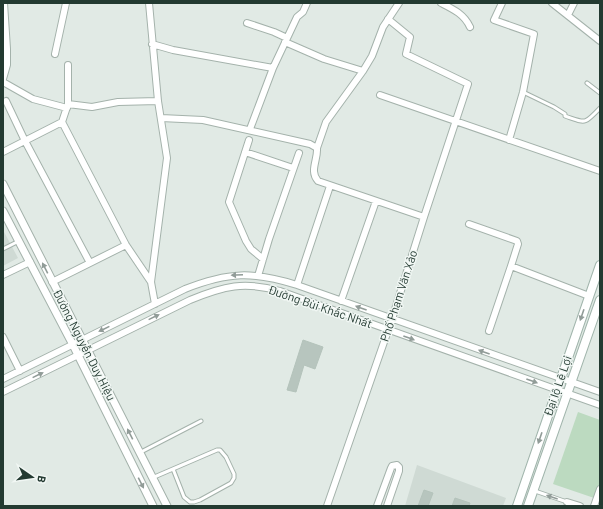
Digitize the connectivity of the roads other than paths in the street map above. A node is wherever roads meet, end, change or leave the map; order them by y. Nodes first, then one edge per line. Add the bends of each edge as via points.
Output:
1 (4, 3) edge
2 (66, 3) edge
3 (149, 3) edge
4 (307, 3) edge
5 (399, 3) edge
6 (441, 3) edge
7 (502, 3) edge
8 (552, 3) edge
9 (574, 3) edge
10 (568, 15) junction
11 (388, 19) junction
12 (247, 23) dead end
13 (470, 27) dead end
14 (286, 40) junction
15 (600, 40) edge
16 (152, 44) junction
17 (55, 54) dead end
18 (68, 65) dead end
19 (273, 68) junction
20 (363, 71) junction
21 (3, 79) edge
22 (3, 82) edge
23 (587, 83) dead end
24 (523, 92) junction
25 (600, 93) edge
26 (380, 95) dead end
27 (6, 101) dead end
28 (158, 101) junction
29 (68, 106) junction
30 (600, 108) edge
31 (161, 118) junction
32 (456, 121) junction
33 (62, 122) junction
34 (250, 130) junction
35 (249, 140) dead end
36 (510, 140) junction
37 (25, 141) junction
38 (317, 148) junction
39 (3, 152) edge
40 (245, 152) junction
41 (299, 153) dead end
42 (293, 168) junction
43 (600, 171) edge
44 (3, 184) edge
45 (330, 186) junction
46 (376, 201) junction
47 (3, 211) edge
48 (424, 217) junction
49 (469, 224) dead end
50 (19, 241) junction
51 (126, 245) junction
52 (3, 249) edge
53 (263, 259) junction
54 (30, 262) junction
55 (90, 263) junction
56 (600, 265) edge
57 (511, 266) junction
58 (3, 275) edge
59 (258, 276) junction
60 (52, 282) junction
61 (150, 282) junction
62 (297, 285) junction
63 (589, 296) junction
64 (600, 300) edge
65 (341, 301) junction
66 (155, 304) junction
67 (392, 319) junction
68 (389, 330) junction
69 (489, 331) dead end
70 (3, 337) edge
71 (82, 340) junction
72 (73, 344) junction
73 (87, 351) junction
74 (78, 355) junction
75 (20, 371) junction
76 (3, 379) edge
77 (561, 379) junction
78 (571, 383) junction
79 (557, 390) junction
80 (3, 392) edge
81 (600, 392) edge
82 (567, 394) junction
83 (600, 405) edge
84 (201, 421) dead end
85 (139, 453) junction
86 (172, 469) junction
87 (152, 478) junction
88 (600, 489) edge
89 (534, 490) junction
90 (567, 504) edge
91 (153, 506) edge
92 (167, 506) edge
93 (328, 506) edge
94 (377, 506) edge
95 (387, 506) edge
96 (517, 506) edge
97 (528, 506) edge
98 (580, 506) edge
99 (594, 506) edge

1 - 21 street via 7,65
2 - 17 street
3 - 16 street
4 - 14 street
5 - 11 street
6 - 13 street via 462,15
7 - 24 street via 494,20 534,34
8 - 10 street
9 - 10 street
10 - 15 street
11 - 20 street
11 - 32 street, Phố Phạm Văn Xảo via 410,36 406,54 468,84
12 - 14 street via 274,32
14 - 19 street
14 - 20 street via 324,59
16 - 19 street
16 - 28 street
18 - 29 street
19 - 34 street
20 - 38 street via 326,122
22 - 29 street via 33,99
23 - 25 lane
24 - 30 lane via 554,107 565,114 564,116 582,122 589,120
24 - 36 street
26 - 32 street
27 - 37 street
28 - 29 street via 118,102 92,107
28 - 31 street
29 - 33 street
31 - 34 street via 203,120
31 - 61 street via 167,158
32 - 36 street
32 - 48 street, Phố Phạm Văn Xảo
33 - 37 street
33 - 51 street
34 - 38 street via 310,144
35 - 40 street
36 - 43 street
37 - 39 street
37 - 55 street
38 - 45 street via 314,177
40 - 42 street
40 - 53 street via 229,202 246,241
41 - 42 street
42 - 53 street
60 -> 44 street, Đường Nguyễn Duy Hiệu
45 - 46 street
45 - 62 street
46 - 48 street
46 - 65 street
47 - 50 street, Đường Nguyễn Duy Hiệu
48 - 67 street, Phố Phạm Văn Xảo
49 - 57 street via 517,241
50 - 52 lane
50 - 54 street, Đường Nguyễn Duy Hiệu
51 - 55 street
51 - 61 street
53 - 59 street
54 - 58 street
54 - 72 street, Đường Nguyễn Duy Hiệu
55 - 60 street
56 - 63 main road, Đại lộ Lê Lợi
57 - 63 street
57 - 69 street
59 - 62 street, Đường Bùi Khắc Nhất
59 -> 66 street, Đường Bùi Khắc Nhất via 231,275 206,281
60 - 71 street, Đường Nguyễn Duy Hiệu
61 - 66 street
62 - 65 street, Đường Bùi Khắc Nhất
63 -> 77 main road, Đại lộ Lê Lợi
64 - 78 main road, Đại lộ Lê Lợi
67 -> 65 street, Đường Bùi Khắc Nhất
66 -> 71 street, Đường Bùi Khắc Nhất
67 - 68 street, Phố Phạm Văn Xảo
77 -> 67 street, Đường Bùi Khắc Nhất
73 -> 68 street, Đường Bùi Khắc Nhất via 190,300 230,286 264,287
68 -> 79 street, Đường Bùi Khắc Nhất
68 - 93 street, Phố Phạm Văn Xảo
70 - 75 street
71 - 72 street, Đường Bùi Khắc Nhất
71 - 73 street, Đường Nguyễn Duy Hiệu
72 - 74 street, Đường Nguyễn Duy Hiệu
72 - 75 street, Đường Bùi Khắc Nhất
73 - 74 street, Đường Bùi Khắc Nhất
85 -> 73 street, Đường Nguyễn Duy Hiệu
80 -> 74 street, Đường Bùi Khắc Nhất
74 -> 91 street, Đường Nguyễn Duy Hiệu
75 - 76 street, Đường Bùi Khắc Nhất
77 - 78 street, Đường Bùi Khắc Nhất
77 - 79 main road, Đại lộ Lê Lợi
78 - 81 street, Đường Bùi Khắc Nhất
78 - 82 main road, Đại lộ Lê Lợi
79 - 82 street, Đường Bùi Khắc Nhất
79 -> 96 main road, Đại lộ Lê Lợi
82 - 83 street, Đường Bùi Khắc Nhất
82 - 89 main road, Đại lộ Lê Lợi
84 - 85 lane
85 - 87 street, Đường Nguyễn Duy Hiệu
86 - 86 lane via 184,497 190,502 200,500 231,483 234,478 226,457 220,450
86 - 87 lane
87 - 92 street, Đường Nguyễn Duy Hiệu
88 - 99 street
90 -> 89 lane
89 - 97 main road, Đại lộ Lê Lợi
90 - 98 street
94 - 95 street via 391,468 397,465 399,471

